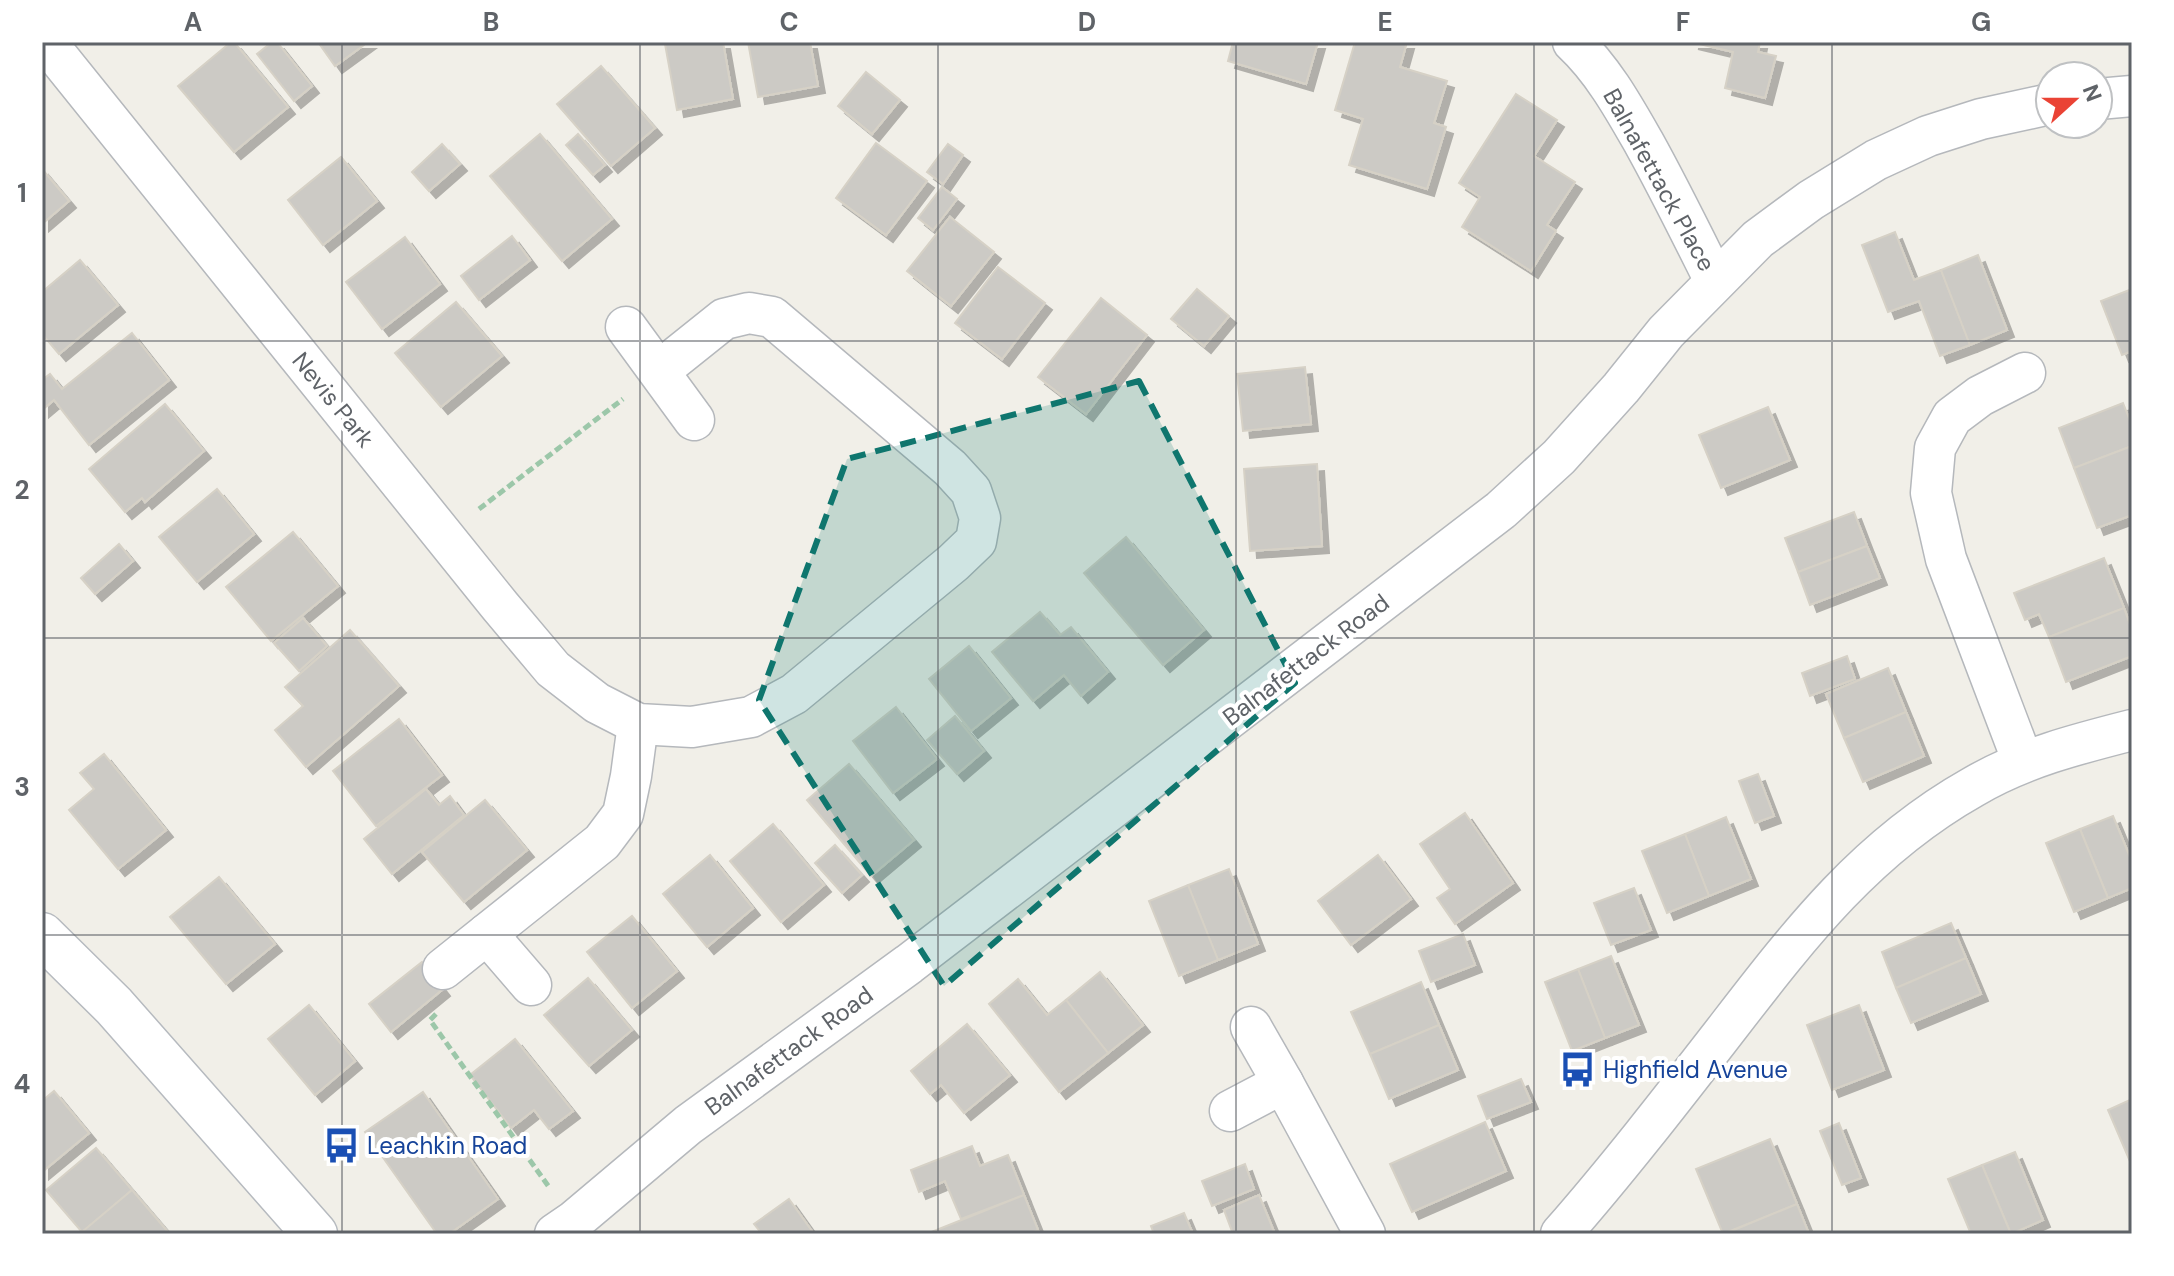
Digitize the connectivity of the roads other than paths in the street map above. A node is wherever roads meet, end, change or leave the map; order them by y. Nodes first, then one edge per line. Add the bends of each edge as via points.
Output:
1 (1573, 42) edge
2 (53, 45) edge
3 (2034, 107) edge
4 (1715, 281) junction
5 (626, 327) dead end
6 (659, 371) junction
7 (2025, 373) dead end
8 (694, 420) dead end
9 (638, 724) junction
10 (2132, 730) edge
11 (2023, 762) junction
12 (487, 934) junction
13 (44, 939) edge
14 (443, 969) road end
15 (531, 985) dead end
16 (1251, 1027) dead end
17 (1283, 1083) junction
18 (1230, 1111) dead end
19 (315, 1234) edge
20 (555, 1234) edge
21 (1365, 1234) edge
22 (1561, 1234) edge

1 - 4 street, Balnafettack Place via 1626,111
2 - 9 street, Nevis Park via 553,669 597,703
3 - 4 street, Balnafettack Road via 1928,136 1876,160 1758,239
4 - 20 street, Balnafettack Road via 1559,457 1501,510 921,954 688,1125
5 - 6 street
6 - 8 street
6 - 9 street, Nevis Park via 724,319 749,313 772,317 950,468 971,491 980,518 976,541 953,563 794,694 751,717 692,727
7 - 11 street via 1952,417 1935,448 1931,493 1946,559
9 - 12 street via 623,814 602,842
10 - 11 street
11 - 22 street via 1927,817 1841,889
12 - 14 street
12 - 15 street
13 - 19 street via 124,1017
16 - 17 street
17 - 18 street
17 - 21 street

